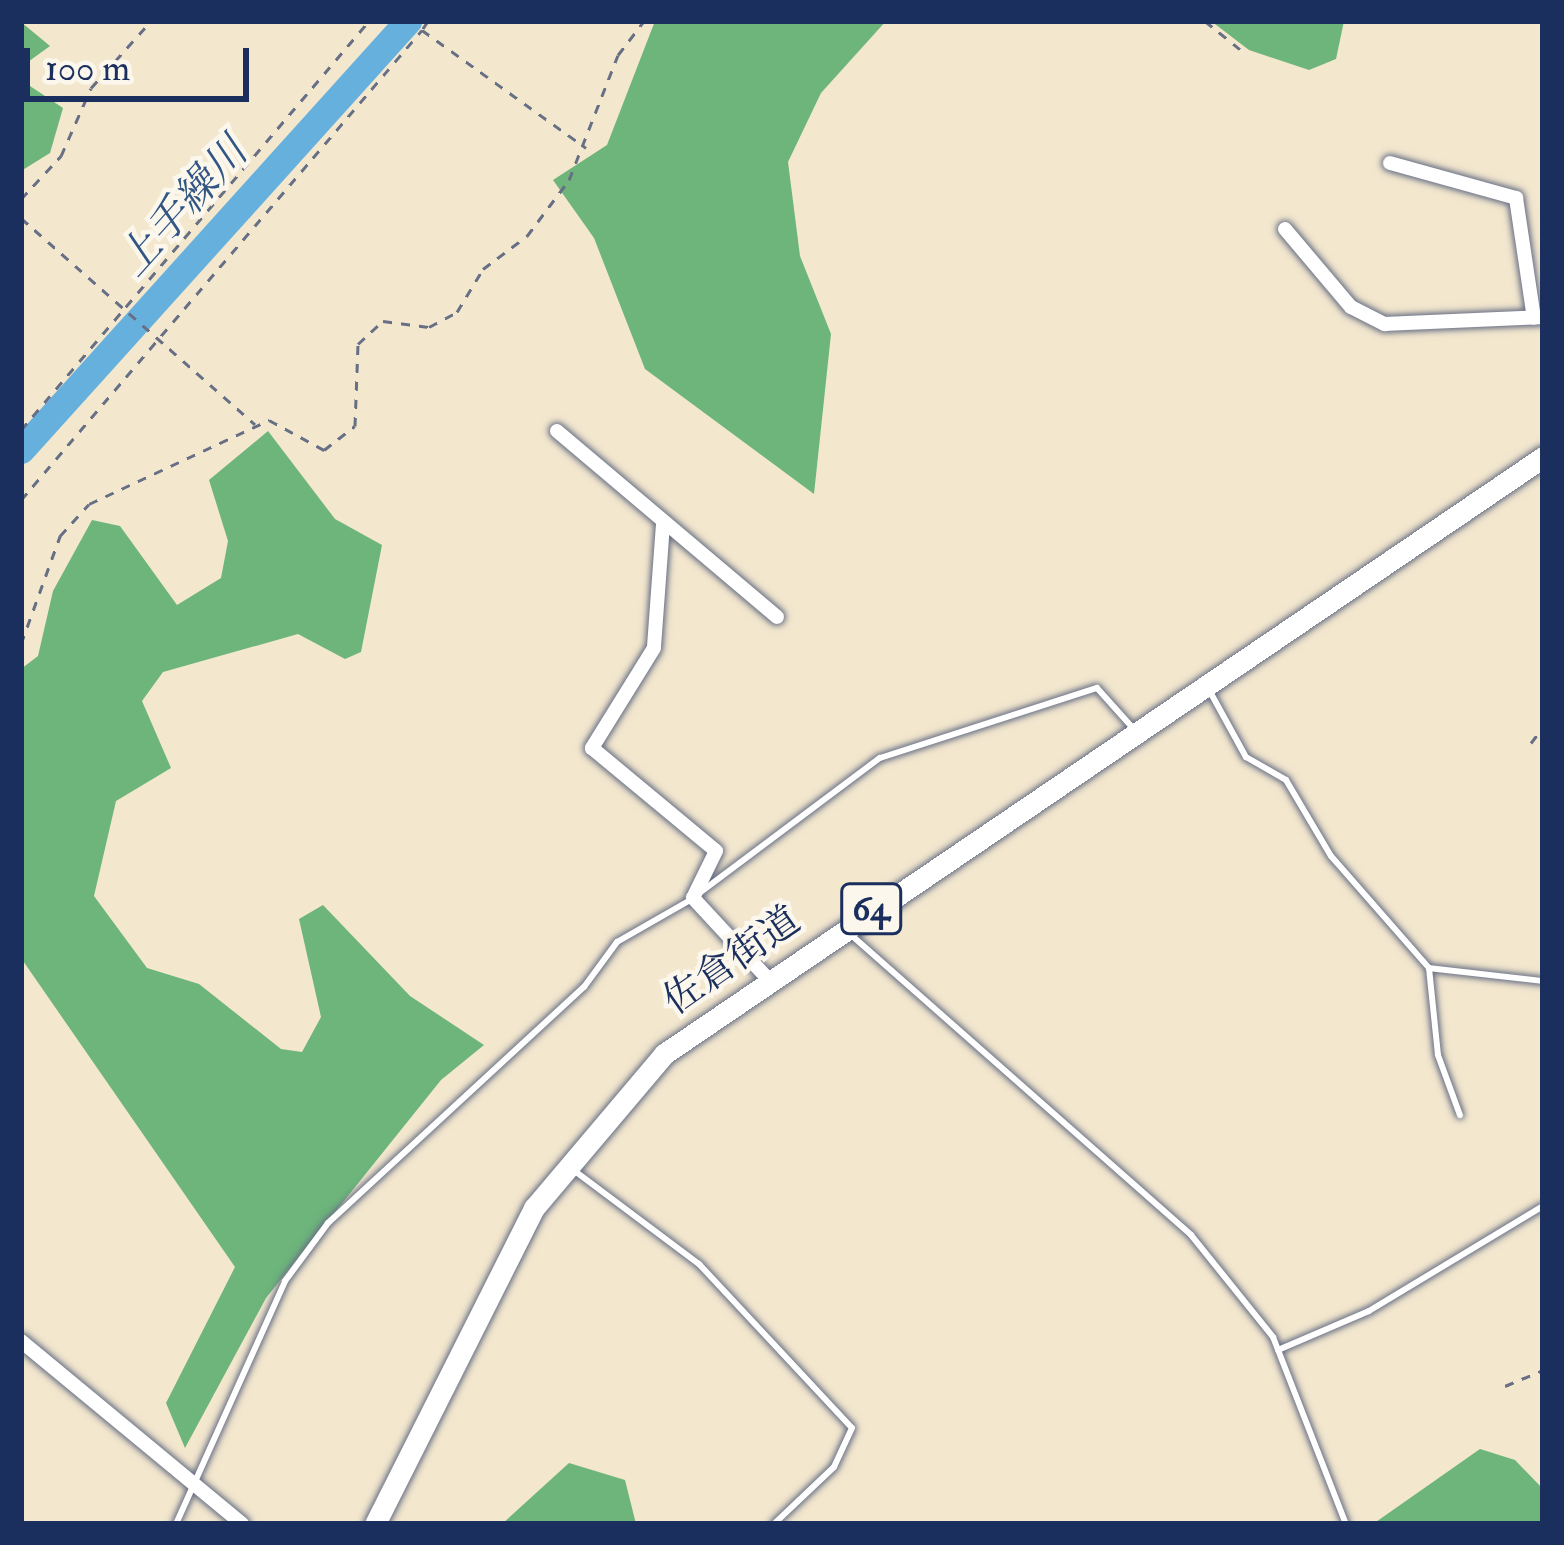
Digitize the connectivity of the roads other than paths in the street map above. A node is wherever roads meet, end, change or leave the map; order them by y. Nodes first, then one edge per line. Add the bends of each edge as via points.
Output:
1 (1390, 163) dead end
2 (1285, 229) dead end
3 (1539, 318) edge
4 (557, 431) dead end
5 (1543, 458) edge
6 (663, 524) junction
7 (776, 616) dead end
8 (1207, 685) junction
9 (1136, 731) junction
10 (693, 898) junction
11 (843, 928) junction
12 (1430, 968) junction
13 (768, 979) junction
14 (1543, 981) edge
15 (1460, 1115) dead end
16 (565, 1162) junction
17 (1543, 1206) edge
18 (21, 1341) edge
19 (1278, 1350) junction
20 (187, 1484) junction
21 (176, 1524) edge
22 (242, 1524) edge
23 (375, 1524) edge
24 (774, 1524) edge
25 (1346, 1524) edge

1 - 3 street via 1516,198
2 - 3 street via 1351,307 1385,324
4 - 6 street
5 - 8 main road, 佐倉街道 / 64
6 - 7 street
6 - 10 street via 653,647 592,748 716,851
8 - 9 main road, 佐倉街道 / 64
8 - 12 lane via 1246,757 1286,780 1331,856
9 - 10 lane via 1097,688 880,758
9 - 11 main road, 佐倉街道 / 64
10 - 13 street
10 - 20 lane via 617,942 584,987 328,1223 285,1281
11 - 13 main road, 佐倉街道 / 64
11 - 19 lane via 1138,1180
12 - 14 lane
12 - 15 lane via 1438,1055
13 - 16 main road, 佐倉街道 / 64 via 664,1054
16 - 23 main road, 佐倉街道 / 64
16 - 24 lane via 625,1219 698,1264 852,1427 833,1467
17 - 19 lane via 1369,1311
18 - 20 street via 153,1440
19 - 25 lane
20 - 21 lane
20 - 22 street

